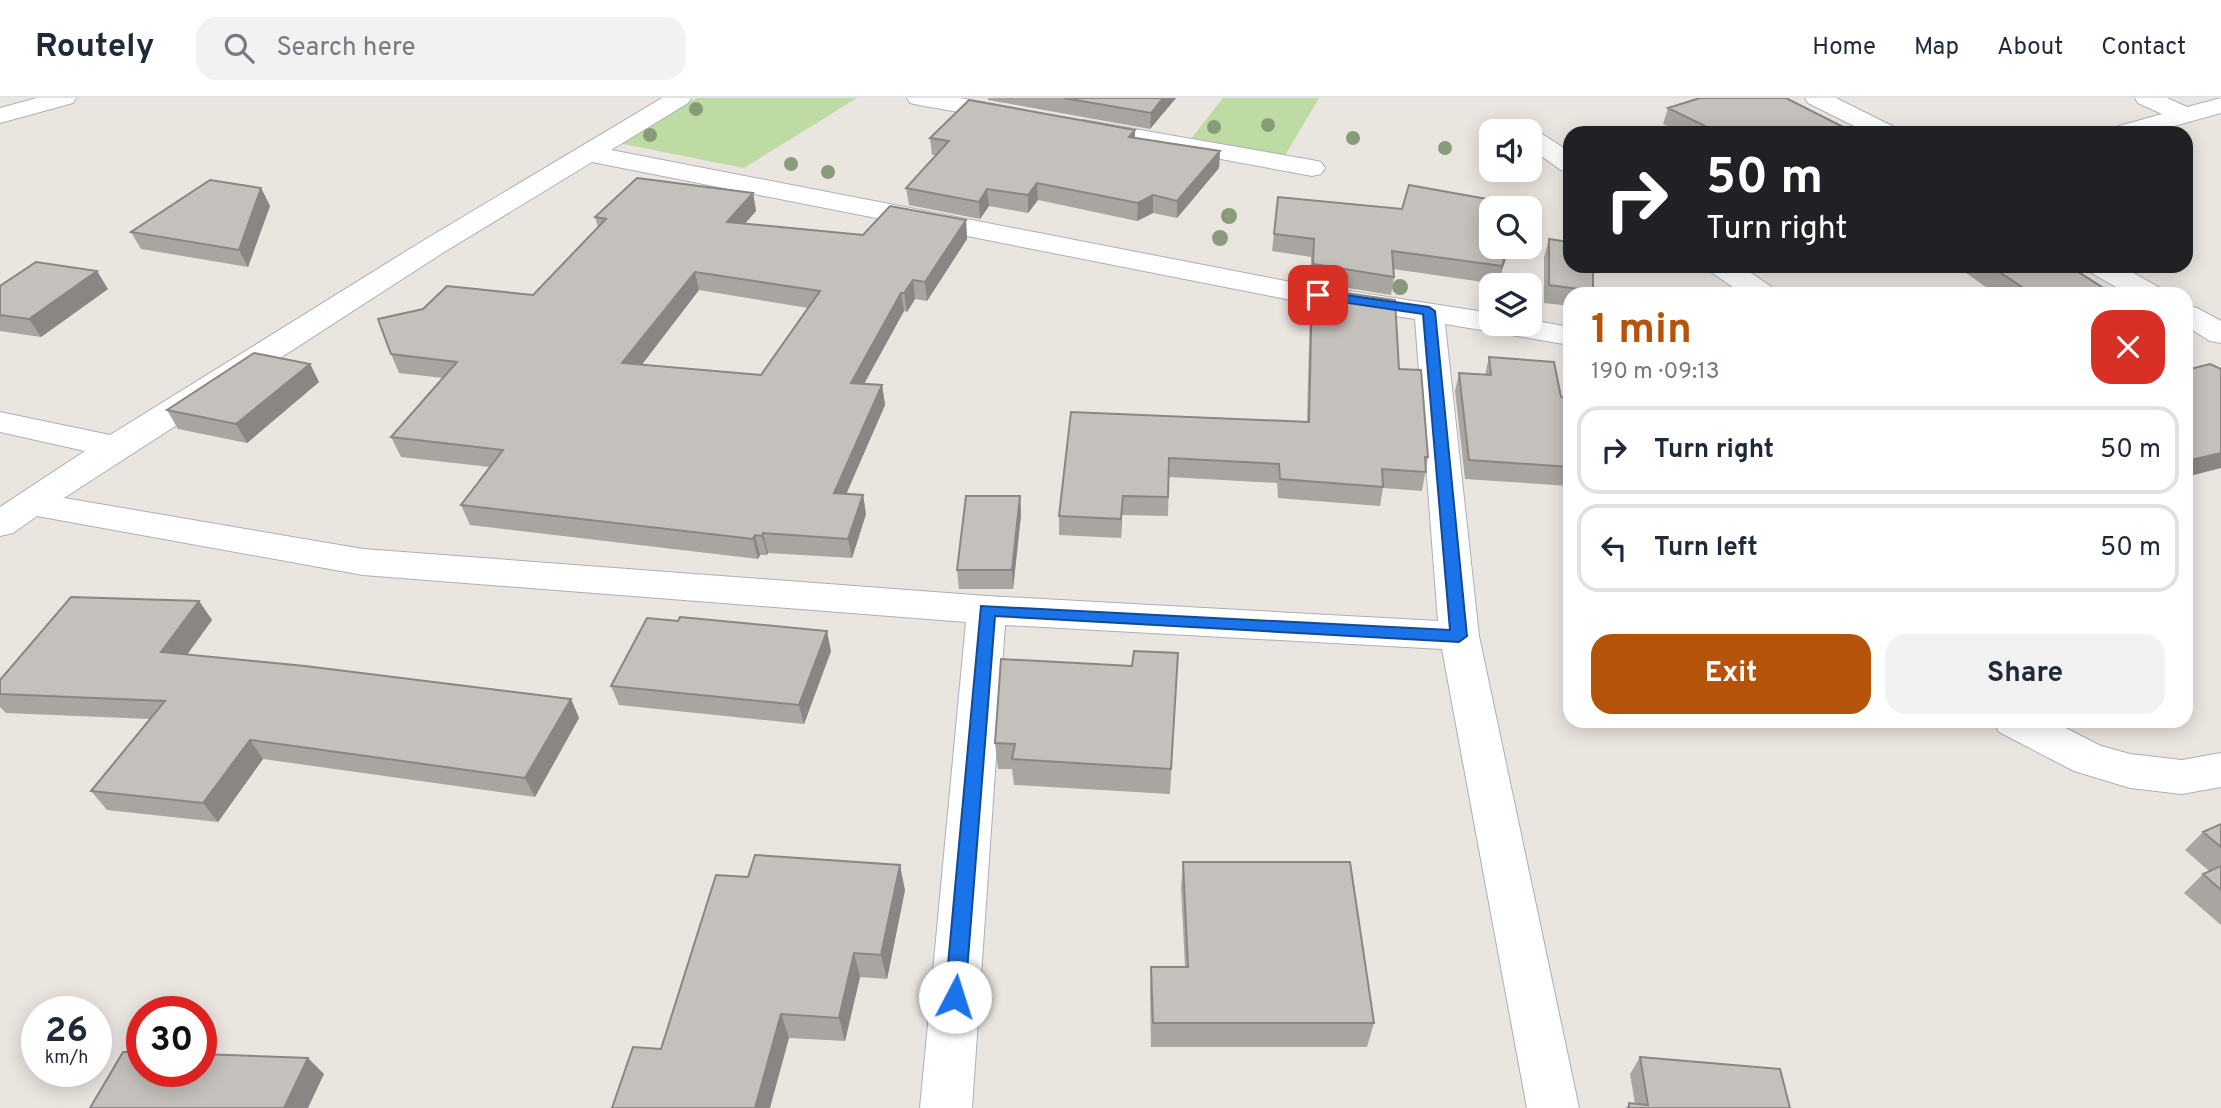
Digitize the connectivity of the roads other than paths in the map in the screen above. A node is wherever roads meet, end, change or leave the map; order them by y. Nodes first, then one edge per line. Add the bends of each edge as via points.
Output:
1 (64, 98) edge
2 (679, 98) edge
3 (919, 98) edge
4 (1817, 98) edge
5 (2147, 98) edge
6 (2221, 105) edge
7 (2185, 115) junction
8 (0, 116) edge
9 (1037, 119) edge
10 (1065, 124) edge
11 (1873, 126) edge
12 (2146, 126) edge
13 (1542, 145) edge
14 (586, 153) junction
15 (1563, 159) edge
16 (1312, 168) dead end
17 (1732, 273) edge
18 (2113, 273) edge
19 (1752, 287) edge
20 (2138, 287) edge
21 (1429, 311) junction
22 (2193, 317) edge
23 (1479, 320) edge
24 (1542, 331) edge
25 (2221, 334) edge
26 (1563, 335) edge
27 (0, 422) edge
28 (115, 447) junction
29 (34, 503) junction
30 (0, 524) edge
31 (987, 610) junction
32 (1459, 636) junction
33 (2028, 728) edge
34 (2221, 770) edge
35 (946, 1108) edge
36 (1553, 1108) edge

1 - 8 street
2 - 14 street
3 - 9 street
4 - 11 street
5 - 7 street
6 - 7 street
7 - 12 street
10 - 16 street
13 - 15 street
14 - 21 street via 1291,291
14 - 28 street
17 - 19 street
18 - 20 street
21 - 23 street
21 - 32 street
22 - 25 street
24 - 26 street
27 - 28 street
28 - 29 street
29 - 30 street
29 - 31 street via 363,562
31 - 32 street
31 - 35 street
32 - 36 street
33 - 34 street via 2089,759 2130,771 2182,777

